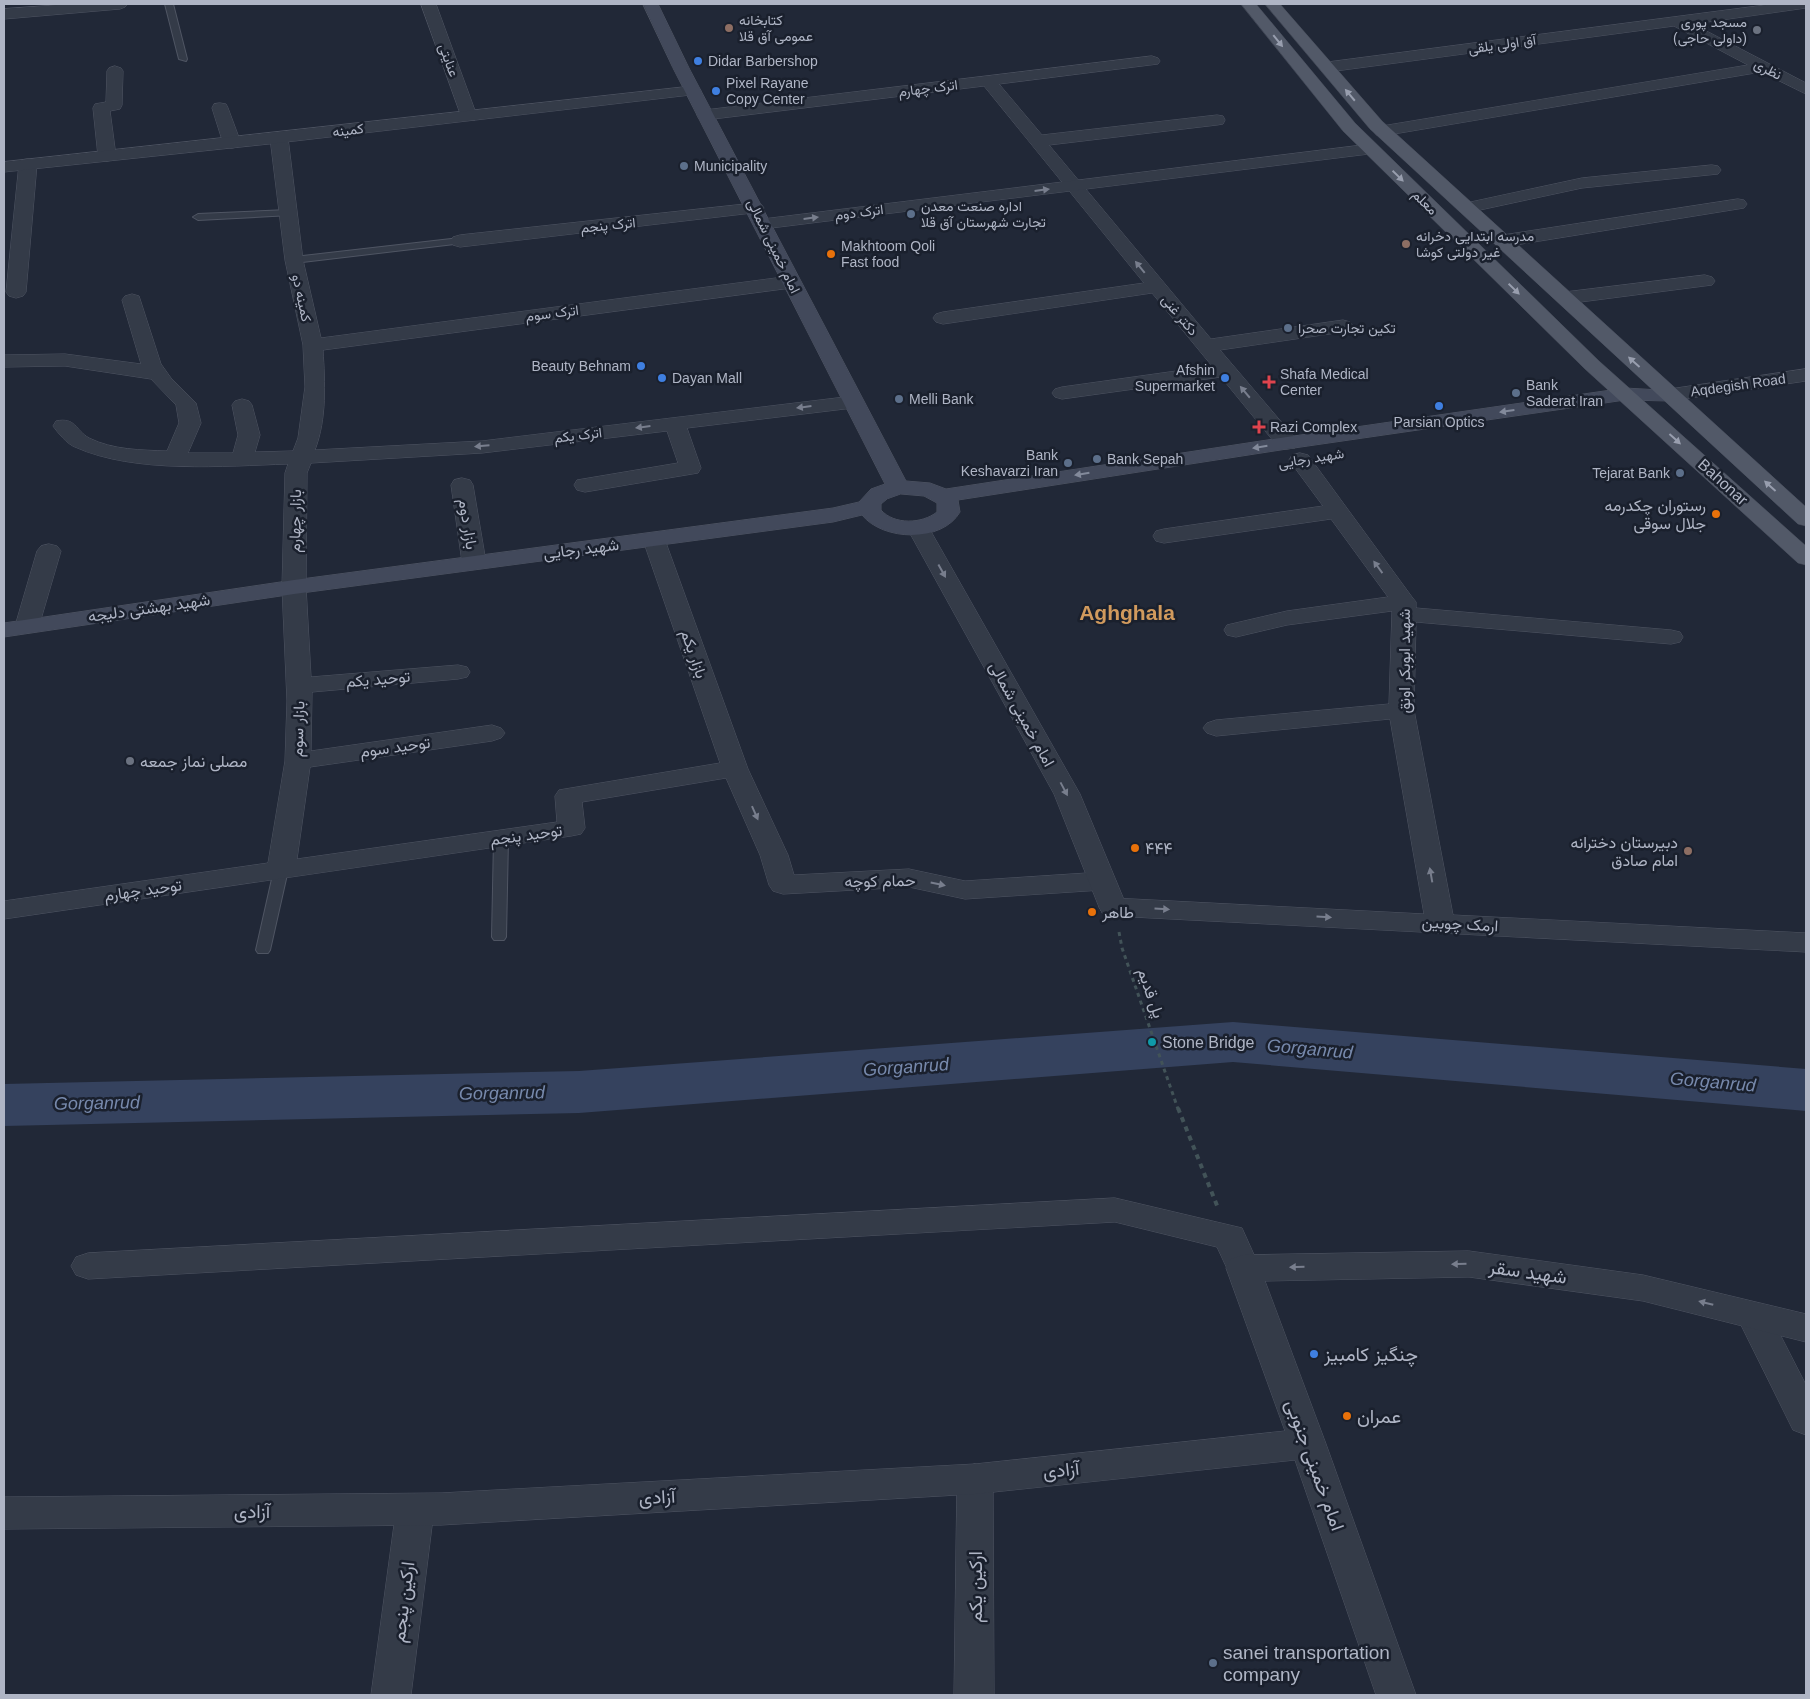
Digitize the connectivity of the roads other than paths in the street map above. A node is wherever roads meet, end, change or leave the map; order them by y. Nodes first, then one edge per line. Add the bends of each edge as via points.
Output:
1 (120, 4) edge
2 (169, 4) edge
3 (428, 4) edge
4 (650, 4) edge
5 (1248, 4) edge
6 (1272, 4) edge
7 (1806, 4) edge
8 (4, 14) edge
9 (1676, 21) junction
10 (183, 59) dead end
11 (1152, 61) dead end
12 (1763, 67) junction
13 (1328, 68) junction
14 (115, 72) dead end
15 (988, 81) junction
16 (1806, 89) edge
17 (693, 91) junction
18 (220, 108) dead end
19 (705, 115) junction
20 (469, 116) junction
21 (1216, 120) dead end
22 (1348, 127) junction
23 (1379, 128) junction
24 (279, 138) junction
25 (1037, 141) junction
26 (232, 143) junction
27 (1371, 149) junction
28 (107, 156) junction
29 (28, 164) junction
30 (4, 167) edge
31 (1712, 170) dead end
32 (1074, 186) junction
33 (1738, 204) dead end
34 (1466, 208) junction
35 (288, 213) junction
36 (759, 216) junction
37 (198, 217) dead end
38 (460, 241) joint
39 (1503, 242) junction
40 (294, 260) junction
41 (1705, 281) dead end
42 (791, 282) junction
43 (1157, 287) junction
44 (16, 292) dead end
45 (1565, 298) junction
46 (132, 300) dead end
47 (943, 318) dead end
48 (1344, 326) dead end
49 (313, 345) junction
50 (1206, 346) junction
51 (4, 361) edge
52 (1226, 370) junction
53 (158, 374) junction
54 (1806, 375) edge
55 (1062, 394) dead end
56 (1670, 395) junction
57 (1632, 401) junction
58 (853, 402) junction
59 (242, 405) dead end
60 (675, 423) junction
61 (64, 426) dead end
62 (1294, 451) junction
63 (302, 457) junction
64 (174, 459) junction
65 (242, 459) junction
66 (462, 485) dead end
67 (586, 485) dead end
68 (898, 488) junction
69 (946, 504) junction
70 (868, 507) junction
71 (1337, 511) junction
72 (1806, 519) edge
73 (918, 528) junction
74 (1164, 536) dead end
75 (654, 540) junction
76 (50, 551) dead end
77 (1806, 558) edge
78 (474, 562) junction
79 (294, 587) junction
80 (1404, 608) junction
81 (15, 628) edge
82 (1236, 630) dead end
83 (1671, 637) dead end
84 (458, 672) dead end
85 (299, 686) junction
86 (1401, 710) junction
87 (1216, 728) dead end
88 (492, 733) dead end
89 (298, 761) junction
90 (735, 769) junction
91 (501, 839) junction
92 (282, 870) junction
93 (1102, 881) junction
94 (1113, 907) joint
95 (4, 910) edge
96 (1440, 923) junction
97 (499, 938) dead end
98 (1806, 942) edge
99 (263, 950) dead end
100 (1237, 1253) junction
101 (88, 1266) dead end
102 (1753, 1315) junction
103 (1806, 1328) edge
104 (1806, 1420) edge
105 (1308, 1444) junction
106 (975, 1479) junction
107 (415, 1510) junction
108 (4, 1513) edge
109 (391, 1695) edge
110 (974, 1695) edge
111 (1396, 1695) edge

1 - 8 street
2 - 10 lane
3 - 20 street, عنایتی
4 - 17 main road, امام خمینی شمالی
5 -> 22 main road, معلم
6 - 13 main road, معلم
7 - 9 street, آق اولی یلقی
9 - 12 street, نظری
9 - 13 street, آق اولی یلقی
11 - 15 street, اترک چهارم
12 - 16 street, نظری
12 - 23 street
23 -> 13 main road, معلم
14 - 28 street via 114,105 101,108
15 - 19 street, اترک چهارم
15 - 25 street, دکتر غنی
17 - 19 main road, امام خمینی شمالی
17 - 20 street, کمینه
18 - 26 street
19 - 36 main road, امام خمینی شمالی
20 - 24 street, کمینه
21 - 25 street
22 - 23 main road via 1359,121
22 - 27 main road, معلم
23 - 34 main road, معلم
24 - 26 street, کمینه
24 - 35 street, کمینه دو
25 - 32 street, دکتر غنی
26 - 28 street, کمینه
27 - 32 street, اترک دوم
27 -> 57 main road, معلم
28 - 29 street, کمینه
29 - 30 street, کمینه
29 - 44 street
31 - 34 street via 1582,183
36 -> 32 street, اترک دوم
43 -> 32 street, دکتر غنی
33 - 39 street
34 - 39 main road, معلم
35 - 37 lane
35 - 40 street, کمینه دو
36 - 38 street, اترک پنجم
36 - 42 main road, امام خمینی شمالی
38 - 40 lane
39 - 45 main road, معلم
40 - 49 street, کمینه دو
41 - 45 street
42 - 49 street, اترک سوم
42 - 58 main road, امام خمینی شمالی
43 - 47 street
43 - 50 street, دکتر غنی
56 -> 45 main road, معلم
46 - 53 street via 150,364
48 - 50 street
49 - 63 street, کمینه دو via 316,387 309,438
50 - 52 street, دکتر غنی
51 - 53 street via 65,360
52 - 55 street
62 -> 52 street, دکتر غنی
53 - 64 street via 186,402 190,423
54 - 56 street, Aqdegish Road
56 - 57 main road, شهید رجایی
72 -> 56 main road, Bahonar
57 - 62 main road, شهید رجایی
57 -> 77 main road, Bahonar
58 -> 60 street, اترک یکم
58 - 68 main road, امام خمینی شمالی
59 - 65 street via 249,434
60 -> 63 street, اترک یکم via 482,447
60 - 67 street via 690,468
61 - 64 street, اترک یکم via 81,442 120,455
62 - 69 main road, شهید رجایی
62 - 71 street, شهید ابوبکر اونق
63 - 65 street, اترک یکم
63 - 79 street, بازار چهارم via 296,473
64 - 65 street, اترک یکم
66 - 78 street, بازار دوم
68 - 69 main road via 931,490
68 - 70 main road via 877,495
69 - 73 main road via 943,519
70 - 73 main road via 871,515 889,526
70 - 75 main road, شهید رجایی via 833,515
71 - 74 street
80 -> 71 street, شهید ابوبکر اونق
73 -> 93 street, امام خمینی شمالی via 1068,794
75 - 78 main road, شهید رجایی
75 - 90 street, بازار یکم
76 - 81 street
78 - 79 main road, شهید رجایی
79 - 81 main road, شهید بهشتی دلیجه
79 - 85 street, بازار سوم
80 - 82 street via 1287,618
80 - 83 street
80 - 86 street, شهید ابوبکر اونق
84 - 85 street, توحید یکم
85 - 89 street, بازار سوم
86 - 87 street
96 -> 86 street, شهید ابوبکر اونق
88 - 89 street, توحید سوم
89 - 92 street, بازار سوم
90 - 91 street, توحید پنجم via 568,796 571,828
90 -> 93 street, حمام کوچه via 774,855 783,885 909,878 965,890
91 - 92 street, توحید پنجم
91 - 97 lane
92 - 95 street, توحید چهارم
92 - 99 lane
93 - 94 street, امام خمینی شمالی
94 -> 96 street, ارمک چوبین
96 - 98 street, ارمک چوبین
100 - 101 street, شهید سقر via 1115,1210
102 -> 100 street, شهید سقر via 1643,1288 1469,1264
100 - 105 street, امام خمینی جنوبی
102 - 103 street, شهید سقر
102 - 104 street
105 - 106 street, آزادی
105 - 111 street, امام خمینی جنوبی
106 - 107 street, آزادی
106 - 110 street, ارکین یکم
107 - 108 street, آزادی
107 - 109 street, ارکین پنجم

